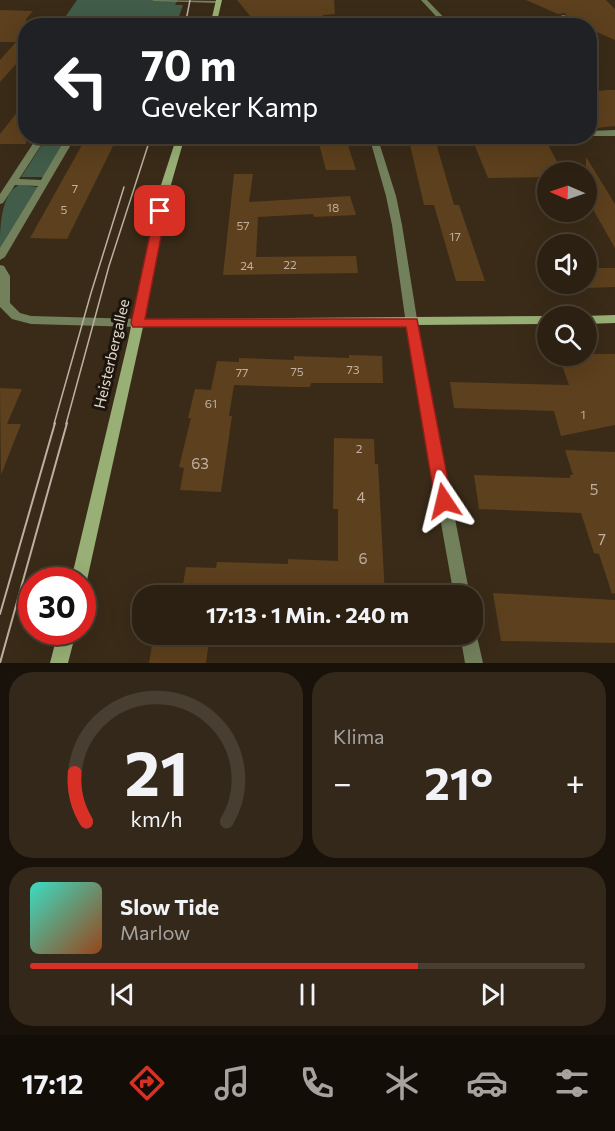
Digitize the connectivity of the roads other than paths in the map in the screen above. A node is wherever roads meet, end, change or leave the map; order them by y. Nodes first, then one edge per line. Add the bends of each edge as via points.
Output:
1 (154, 0) edge
2 (424, 0) edge
3 (218, 1) edge
4 (564, 17) dead end
5 (215, 18) edge
6 (441, 18) edge
7 (560, 18) edge
8 (615, 133) edge
9 (597, 134) edge
10 (38, 144) edge
11 (67, 144) edge
12 (179, 144) edge
13 (376, 144) edge
14 (12, 182) junction
15 (45, 183) junction
16 (0, 201) edge
17 (0, 257) edge
18 (0, 268) edge
19 (615, 319) edge
20 (537, 320) edge
21 (597, 320) edge
22 (412, 322) junction
23 (138, 323) junction
24 (82, 567) edge
25 (460, 585) edge
26 (64, 645) edge
27 (471, 645) edge
28 (59, 663) edge
29 (474, 663) edge

1 - 3 lane
2 - 6 street
3 - 5 main road
4 - 7 street
8 - 9 street
10 - 14 street
11 - 15 street
12 - 23 main road, Heisterbergallee via 165,188
13 - 22 street via 391,196
14 - 15 street
14 - 16 street
15 - 17 street
18 - 23 street via 5,276 4,304 16,316 31,320
19 - 21 main road
20 - 22 main road
22 - 23 main road
22 - 25 street
23 - 24 main road, Heisterbergallee
26 - 28 main road
27 - 29 street

